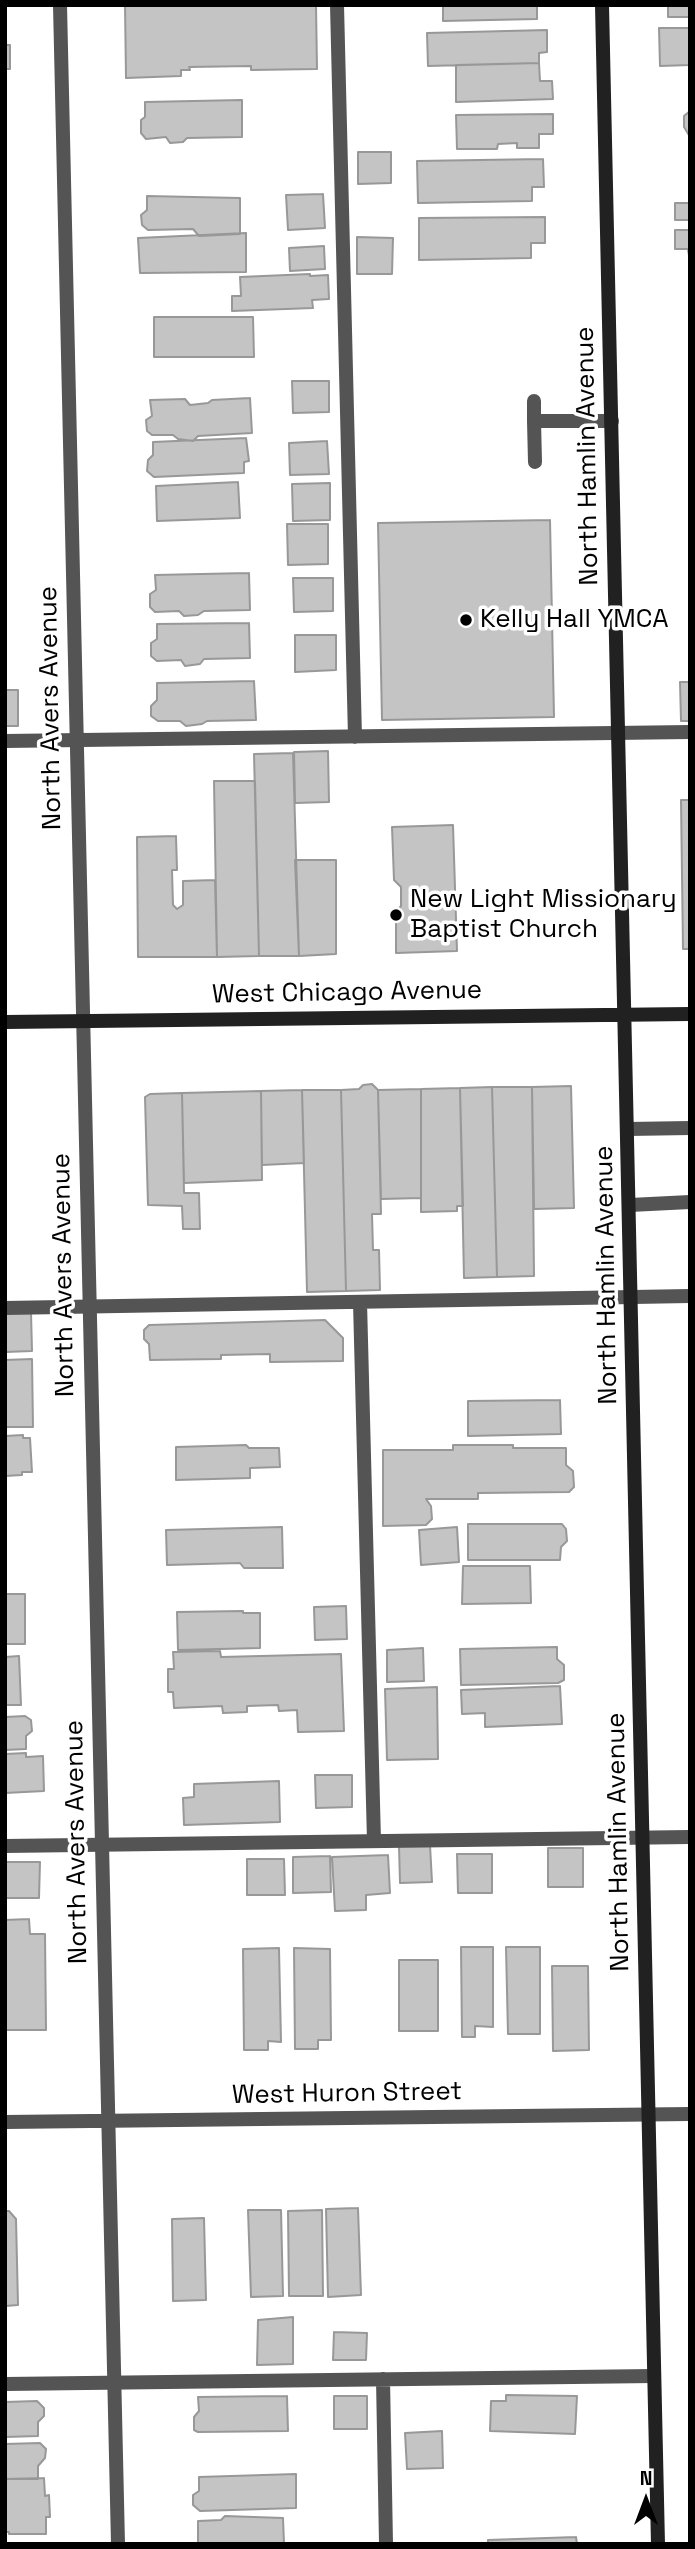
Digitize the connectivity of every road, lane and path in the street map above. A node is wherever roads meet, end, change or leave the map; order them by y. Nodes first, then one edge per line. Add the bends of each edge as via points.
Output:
1 (60, 5) edge
2 (337, 5) edge
3 (602, 5) edge
4 (534, 401) dead end
5 (534, 421) junction
6 (612, 421) junction
7 (535, 462) dead end
8 (619, 733) junction
9 (690, 733) edge
10 (355, 737) junction
11 (5, 741) edge
12 (76, 741) junction
13 (625, 1014) junction
14 (690, 1014) edge
15 (82, 1021) junction
16 (5, 1022) edge
17 (690, 1128) edge
18 (628, 1129) junction
19 (690, 1202) edge
20 (629, 1205) junction
21 (690, 1296) edge
22 (632, 1297) junction
23 (360, 1302) junction
24 (89, 1307) junction
25 (5, 1308) edge
26 (643, 1837) junction
27 (690, 1837) edge
28 (374, 1841) junction
29 (102, 1844) junction
30 (5, 1846) edge
31 (649, 2114) junction
32 (690, 2114) edge
33 (108, 2121) junction
34 (5, 2122) edge
35 (654, 2376) junction
36 (383, 2378) junction
37 (114, 2382) junction
38 (5, 2384) edge
39 (118, 2544) edge
40 (386, 2544) edge
41 (658, 2544) edge

1 - 12 street, North Avers Avenue
2 - 10 street
3 - 6 street, North Hamlin Avenue
4 - 5 street
5 - 6 street
5 - 7 street
6 - 8 street, North Hamlin Avenue
8 - 9 street
8 - 10 street
8 - 13 street, North Hamlin Avenue
10 - 12 street
11 - 12 street
12 - 15 street, North Avers Avenue
13 - 14 street, West Chicago Avenue
13 - 15 street, West Chicago Avenue
13 - 18 street, North Hamlin Avenue
15 - 16 street, West Chicago Avenue
15 - 24 street, North Avers Avenue
17 - 18 street
18 - 20 street, North Hamlin Avenue
19 - 20 street
20 - 22 street, North Hamlin Avenue
21 - 22 street
22 - 23 street
22 - 26 street, North Hamlin Avenue
23 - 24 street
23 - 28 street
24 - 25 street
24 - 29 street, North Avers Avenue
26 - 27 street
26 - 28 street
26 - 31 street, North Hamlin Avenue
28 - 29 street
29 - 30 street
29 - 33 street, North Avers Avenue
31 - 32 street, West Huron Street
31 - 33 street, West Huron Street
31 - 35 street, North Hamlin Avenue
33 - 34 street, West Huron Street
33 - 37 street, North Avers Avenue
35 - 36 street
35 - 41 street, North Hamlin Avenue
36 - 37 street
36 - 40 street
37 - 38 street
37 - 39 street, North Avers Avenue

